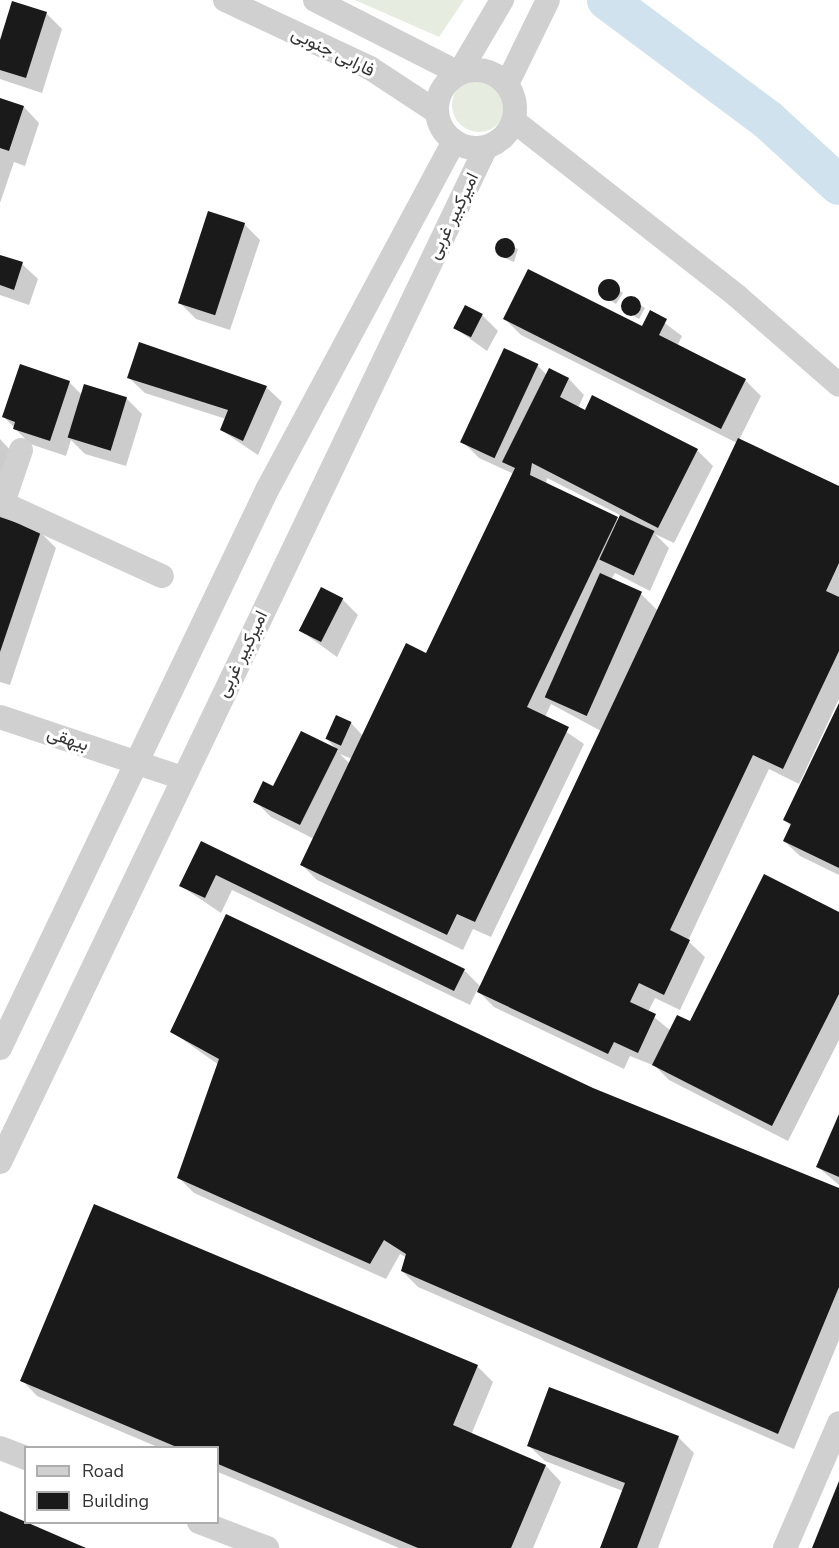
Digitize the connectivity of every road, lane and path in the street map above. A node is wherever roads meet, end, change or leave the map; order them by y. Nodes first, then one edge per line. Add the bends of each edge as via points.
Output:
1 (225, 0) edge
2 (315, 0) edge
3 (502, 0) edge
4 (548, 0) edge
5 (459, 74) junction
6 (507, 84) junction
7 (437, 112) junction
8 (514, 121) junction
9 (454, 141) junction
10 (486, 147) junction
11 (839, 385) edge
12 (21, 450) dead end
13 (2, 503) edge
14 (162, 576) dead end
15 (0, 717) edge
16 (137, 761) junction
17 (182, 778) junction
18 (0, 1048) edge
19 (0, 1162) edge
20 (839, 1423) edge
21 (0, 1448) edge
22 (24, 1457) edge
23 (203, 1524) edge
24 (267, 1548) edge
25 (785, 1548) edge

1 - 7 street, فارابی جنوبی via 370,68
2 - 5 street
3 - 5 street
4 - 6 street
5 - 6 street via 484,70
5 - 7 street via 442,89
6 - 8 street via 513,95
7 - 9 street
8 - 10 street via 503,137
8 - 11 street via 737,296
9 - 10 street
9 - 16 street, امیرکبیر غربی via 267,490
10 - 17 street, امیرکبیر غربی
12 - 13 street
13 - 14 street
15 - 16 street, بیهقی
16 - 17 street, بیهقی
16 - 18 street, امیرکبیر غربی
17 - 19 street, امیرکبیر غربی
20 - 25 street
21 - 22 street
23 - 24 street

